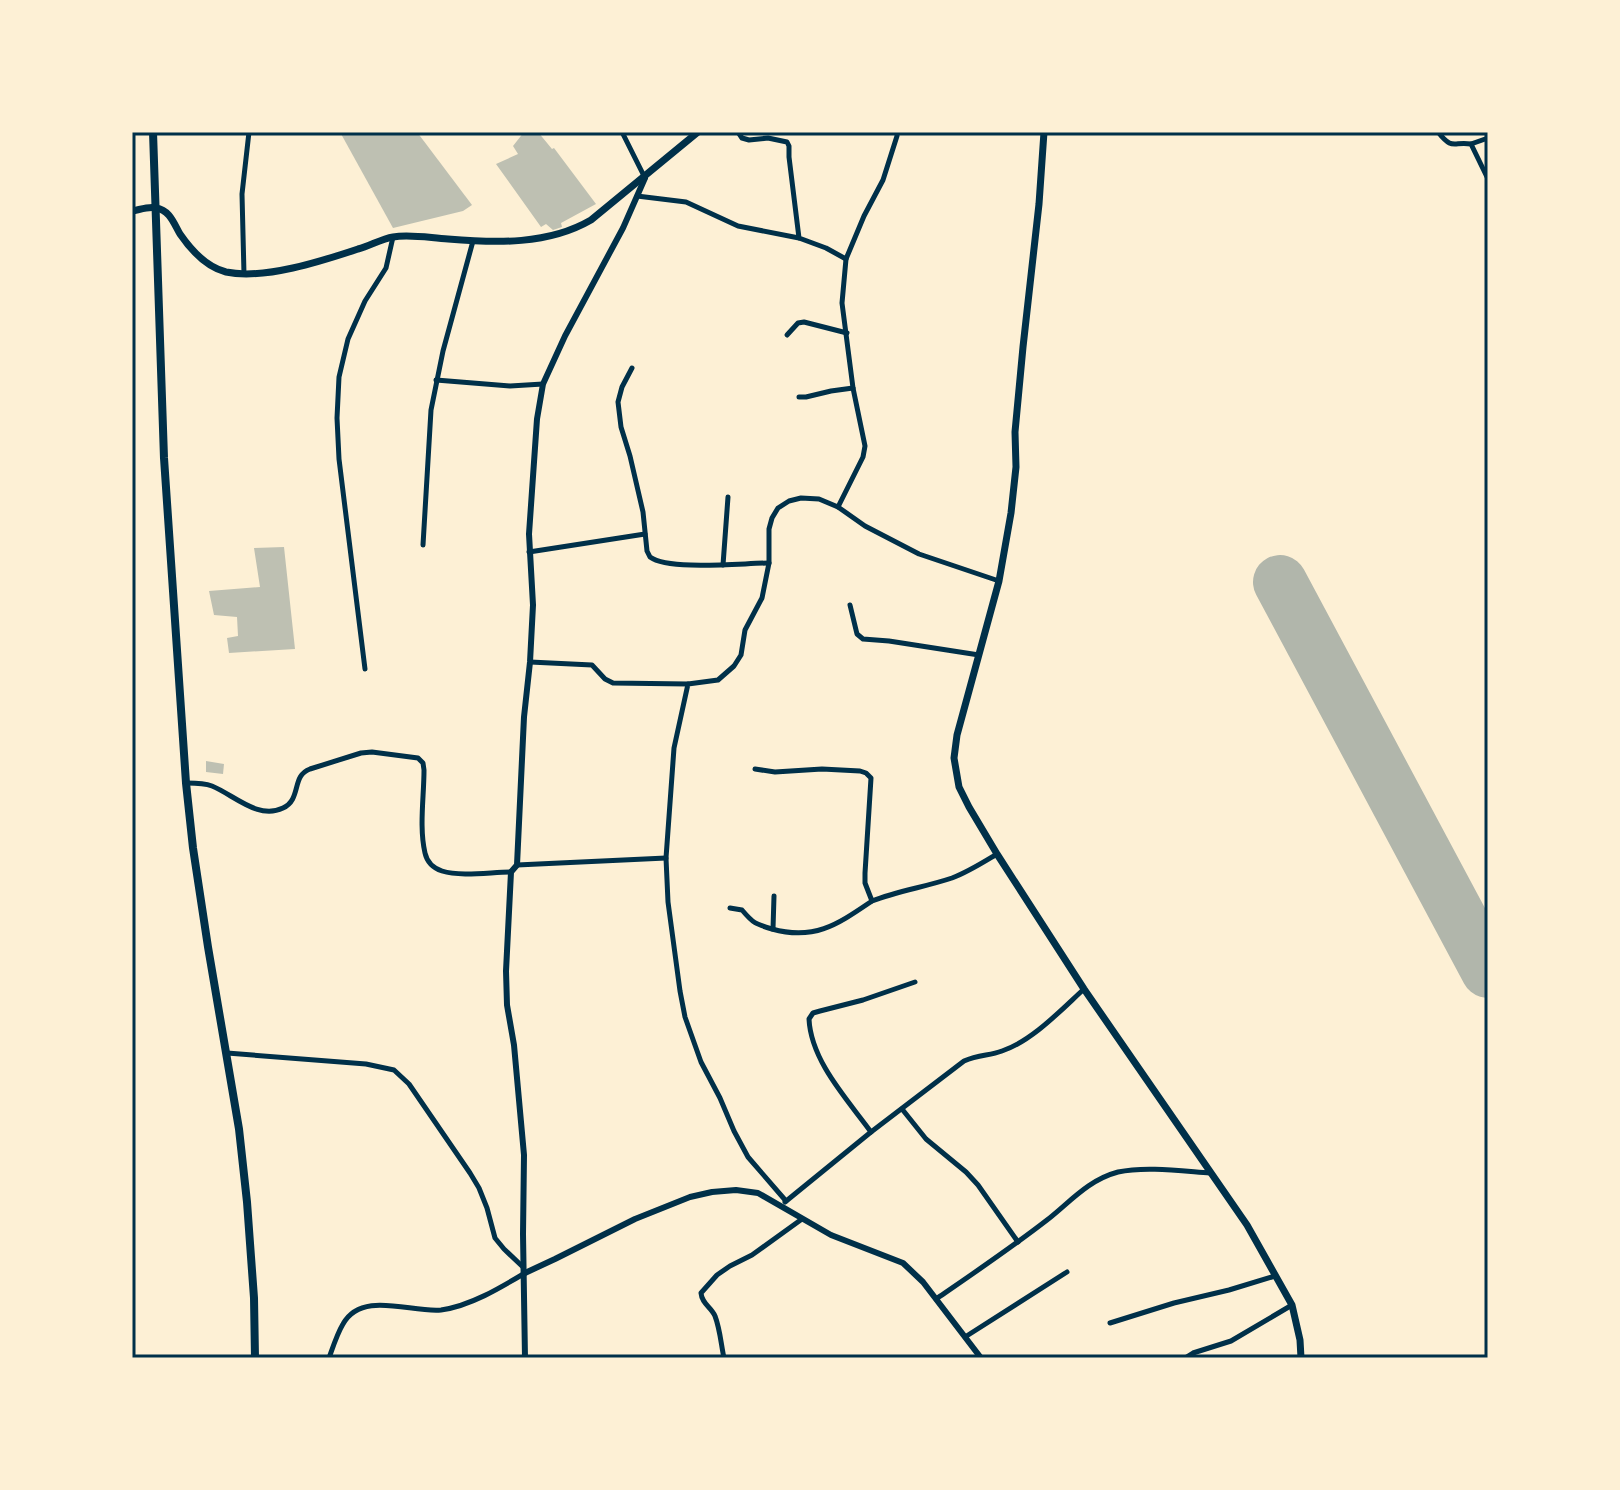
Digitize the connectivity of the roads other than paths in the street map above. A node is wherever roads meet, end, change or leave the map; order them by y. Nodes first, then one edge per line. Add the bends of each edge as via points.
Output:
1 (153, 132) edge
2 (249, 132) edge
3 (622, 132) edge
4 (698, 132) edge
5 (738, 132) edge
6 (897, 132) edge
7 (1044, 132) edge
8 (1438, 132) edge
9 (1488, 138) edge
10 (1471, 144) junction
11 (645, 178) junction
12 (1488, 179) edge
13 (637, 196) junction
14 (157, 208) junction
15 (132, 211) edge
16 (393, 237) junction
17 (799, 238) junction
18 (473, 241) junction
19 (846, 259) junction
20 (244, 274) junction
21 (847, 333) junction
22 (787, 335) dead end
23 (632, 368) dead end
24 (436, 380) junction
25 (543, 384) junction
26 (853, 388) junction
27 (799, 397) dead end
28 (728, 497) dead end
29 (838, 507) junction
30 (645, 534) junction
31 (423, 545) dead end
32 (529, 552) junction
33 (769, 563) junction
34 (723, 565) junction
35 (999, 581) junction
36 (850, 605) dead end
37 (980, 655) junction
38 (530, 662) junction
39 (365, 669) dead end
40 (688, 684) junction
41 (755, 769) dead end
42 (186, 783) junction
43 (997, 854) junction
44 (666, 858) junction
45 (517, 865) junction
46 (511, 872) junction
47 (774, 896) dead end
48 (872, 901) junction
49 (730, 908) dead end
50 (773, 929) junction
51 (915, 982) dead end
52 (1084, 989) junction
53 (227, 1053) junction
54 (902, 1109) junction
55 (871, 1132) junction
56 (1211, 1173) junction
57 (784, 1204) junction
58 (802, 1219) junction
59 (1018, 1242) junction
60 (524, 1270) junction
61 (1067, 1272) dead end
62 (1276, 1276) junction
63 (936, 1299) junction
64 (1292, 1305) junction
65 (1110, 1323) dead end
66 (965, 1337) junction
67 (255, 1358) edge
68 (329, 1358) edge
69 (525, 1358) edge
70 (724, 1358) edge
71 (981, 1358) edge
72 (1185, 1358) edge
73 (1301, 1358) edge

1 - 14 highway
2 - 20 street via 242,194
3 - 11 street
4 - 11 main road
5 - 17 street via 749,140 787,142
6 - 19 street via 883,180
7 - 35 main road via 1014,482
8 - 10 street via 1455,146
9 - 10 street
10 - 12 street
11 - 13 street
11 - 18 main road via 574,230 526,240
13 - 17 street via 686,202 738,226
13 - 25 street
14 - 15 main road
14 - 20 main road via 169,215 210,265
14 - 42 highway via 164,458
16 - 18 main road
16 - 20 main road via 288,268
16 - 39 street via 386,268 348,339 339,377 339,459
17 - 19 street
18 - 24 street
19 - 21 street via 842,303
21 - 22 street via 804,322
21 - 26 street
23 - 30 street via 618,402
24 - 25 street
24 - 31 street
25 - 32 street
26 - 27 street
26 - 29 street via 865,446
28 - 34 street
29 - 33 street via 801,498 778,508 769,529
29 - 35 street via 905,548
30 - 32 street
30 - 34 street via 647,551 655,561
32 - 38 street
33 - 34 street
33 - 40 street via 741,655 718,680
35 - 37 main road
36 - 37 street via 863,639
37 - 43 main road via 954,758 959,787
38 - 40 street via 592,665 605,679 622,685
38 - 45 street
40 - 44 street via 674,748
41 - 48 street via 860,771 871,778 865,883
42 - 46 street via 209,785 264,811 278,810 294,800 298,779 310,769 361,753 418,758 424,770 423,831 430,864 452,873
42 - 53 highway
43 - 48 street via 951,878
43 - 52 main road
44 - 45 street
44 - 57 street via 685,1017 748,1157
45 - 46 street
46 - 60 street via 507,1005 524,1155
47 - 50 street
48 - 50 street via 824,930 797,934
49 - 50 street
51 - 55 street via 813,1013 809,1019 833,1080
52 - 54 street via 1044,1026 1001,1052 964,1061
52 - 56 main road
53 - 60 street via 394,1070 470,1173 495,1238
53 - 67 highway via 247,1202
54 - 55 street
54 - 59 street via 926,1139 978,1185
55 - 57 street
56 - 59 street via 1134,1170 1105,1176
56 - 62 main road
57 - 58 street
57 - 60 street via 736,1190 701,1194
58 - 63 street via 903,1263
58 - 70 street via 717,1275 701,1293 717,1321
59 - 63 street
60 - 68 street via 478,1298 440,1310 374,1304 354,1312 342,1325
60 - 69 street
61 - 66 street
62 - 64 main road
62 - 65 street
63 - 66 street
64 - 72 street via 1231,1341
64 - 73 main road
66 - 71 street

